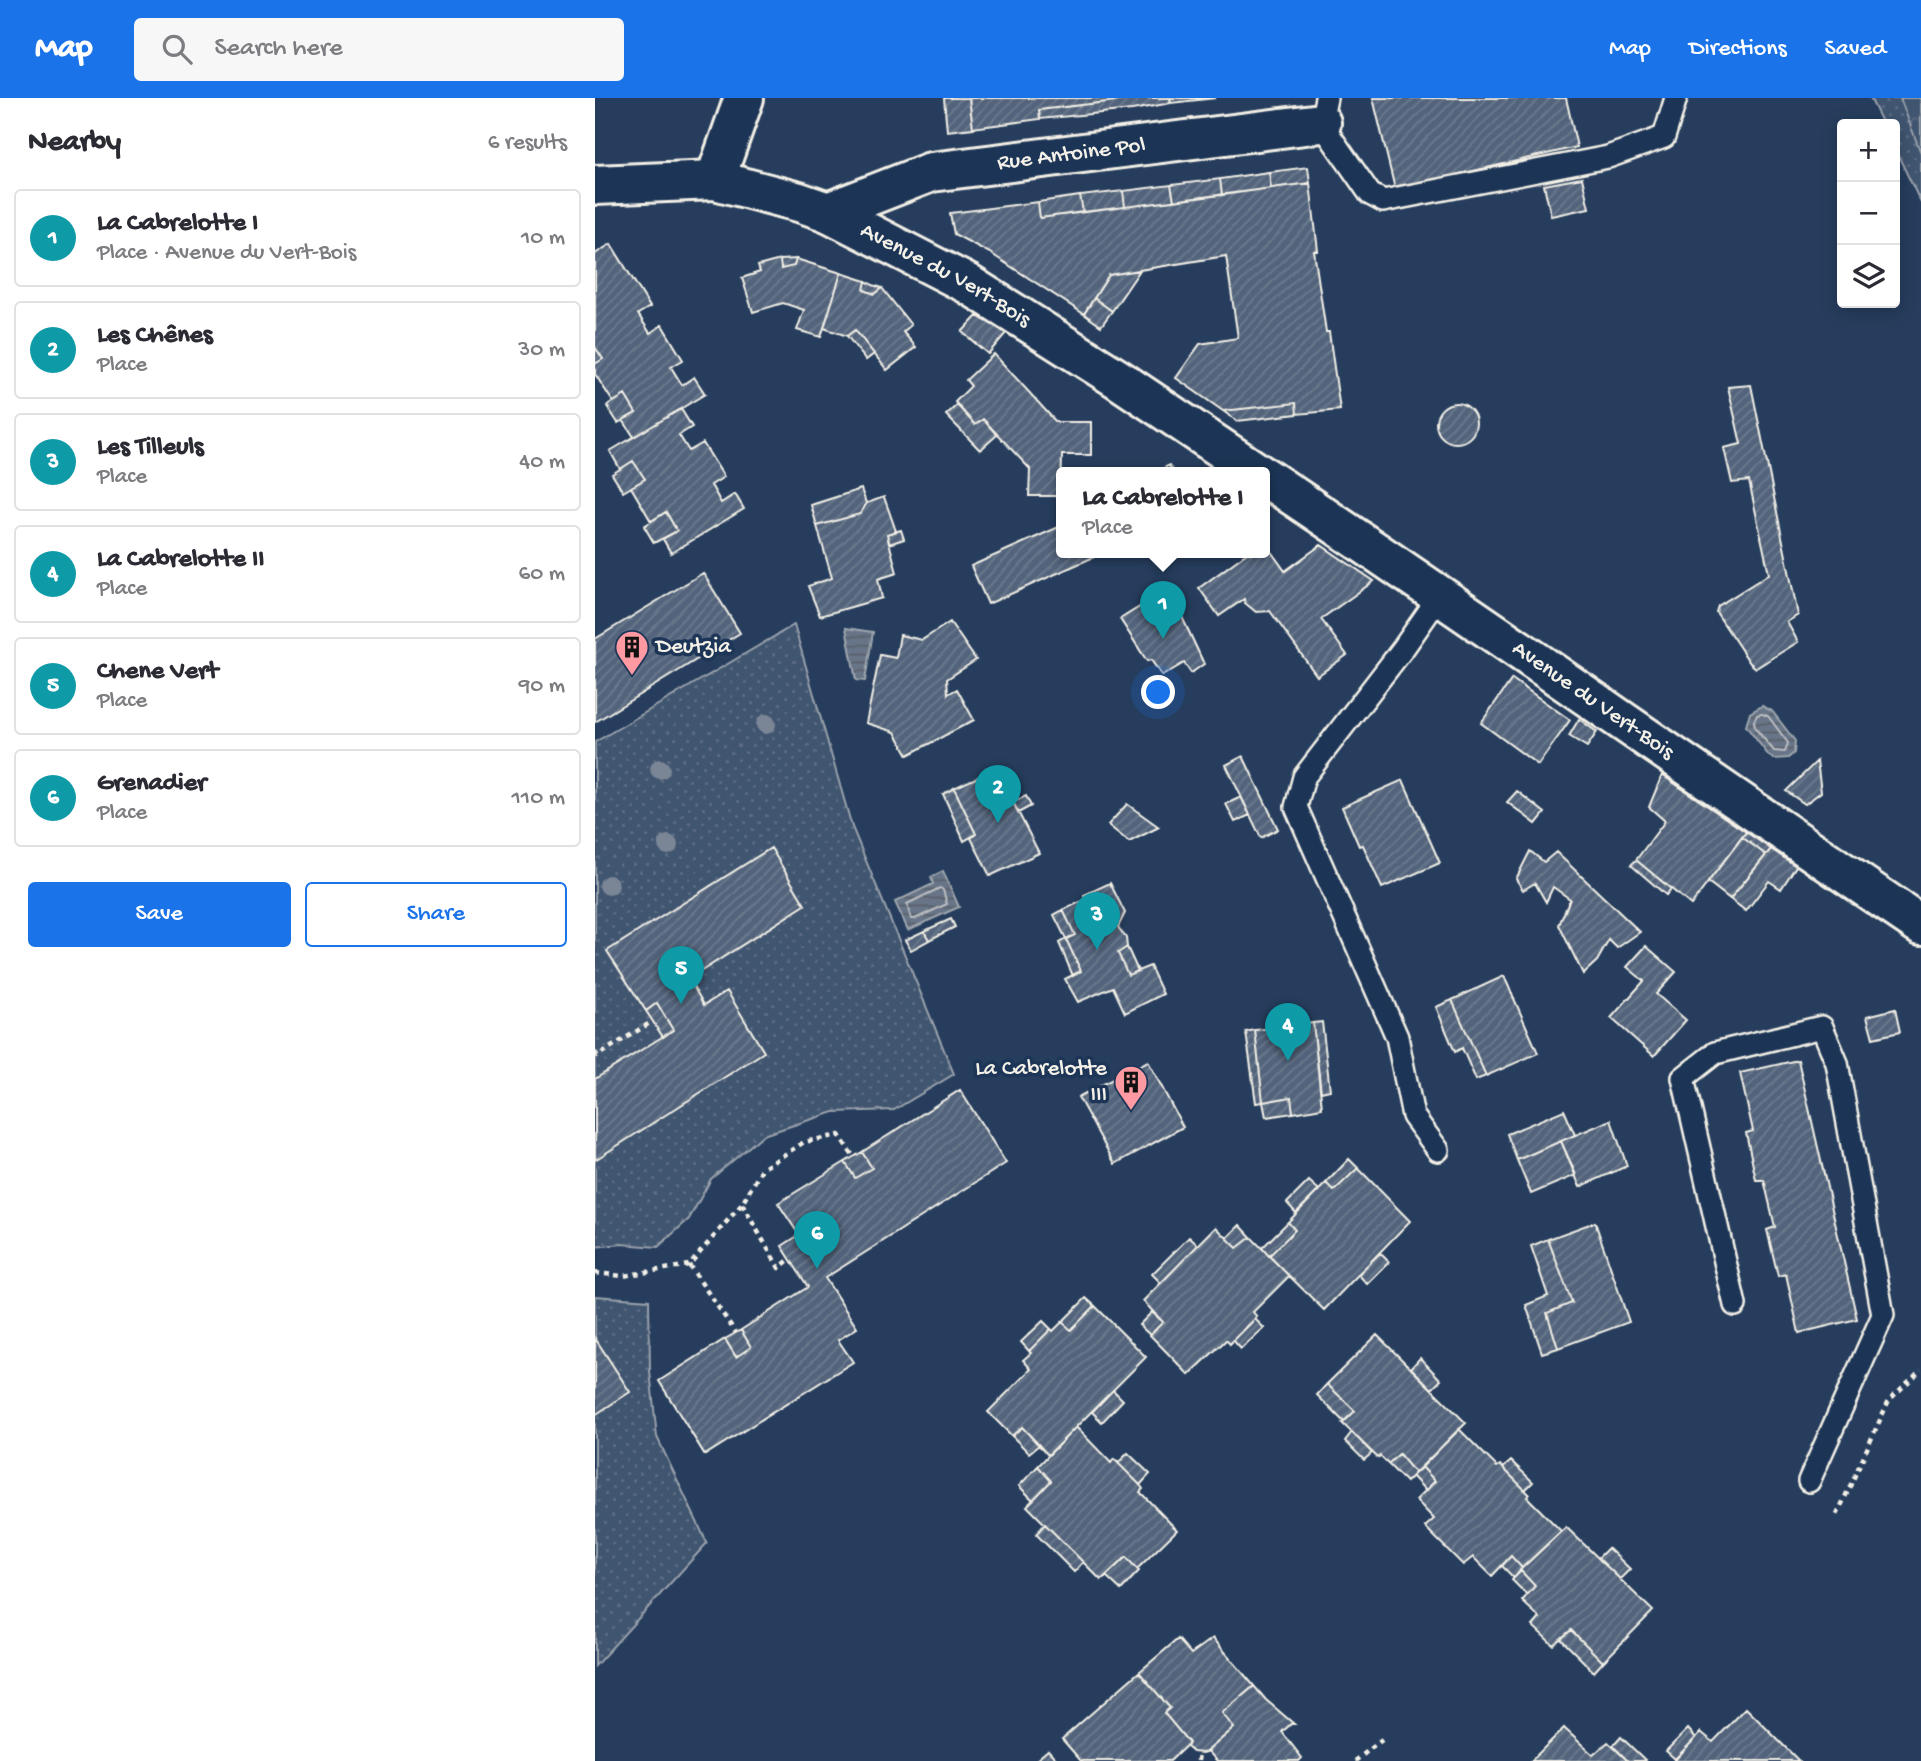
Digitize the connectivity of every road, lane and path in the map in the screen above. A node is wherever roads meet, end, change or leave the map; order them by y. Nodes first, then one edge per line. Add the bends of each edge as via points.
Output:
1 (744, 98) edge
2 (1676, 98) edge
3 (1324, 110) edge
4 (715, 180) junction
5 (595, 185) edge
6 (828, 212) junction
7 (1249, 467) edge
8 (1270, 480) edge
9 (1441, 594) junction
10 (1921, 925) edge
11 (653, 1021) dead end
12 (595, 1052) edge
13 (1438, 1150) dead end
14 (853, 1156) dead end
15 (742, 1204) junction
16 (790, 1259) dead end
17 (689, 1265) junction
18 (595, 1273) edge
19 (1735, 1304) dead end
20 (736, 1333) dead end
21 (1921, 1370) edge
22 (1808, 1480) dead end
23 (1837, 1515) dead end
24 (1382, 1740) dead end
25 (1199, 1753) dead end
26 (1198, 1761) edge
27 (1355, 1761) edge

1 - 4 street
2 - 3 lane via 1664,137 1619,153 1383,201 1370,194
3 - 6 street, Rue Antoine Pol via 931,172
4 - 5 street, Avenue du Vert-Bois
4 - 6 street, Avenue du Vert-Bois
6 - 7 street, Avenue du Vert-Bois via 968,284
8 - 9 street, Avenue du Vert-Bois
9 - 10 street, Avenue du Vert-Bois
9 - 13 lane via 1304,777 1296,807 1397,1037 1413,1116
11 - 12 path via 597,1056
14 - 15 path via 839,1135 804,1142 762,1169
15 - 16 path via 779,1268
15 - 17 path
17 - 18 path via 624,1276
17 - 20 path
19 - 22 lane via 1683,1078 1714,1053 1822,1027 1837,1063 1883,1315
21 - 23 path via 1889,1400
24 - 27 path
25 - 26 path

